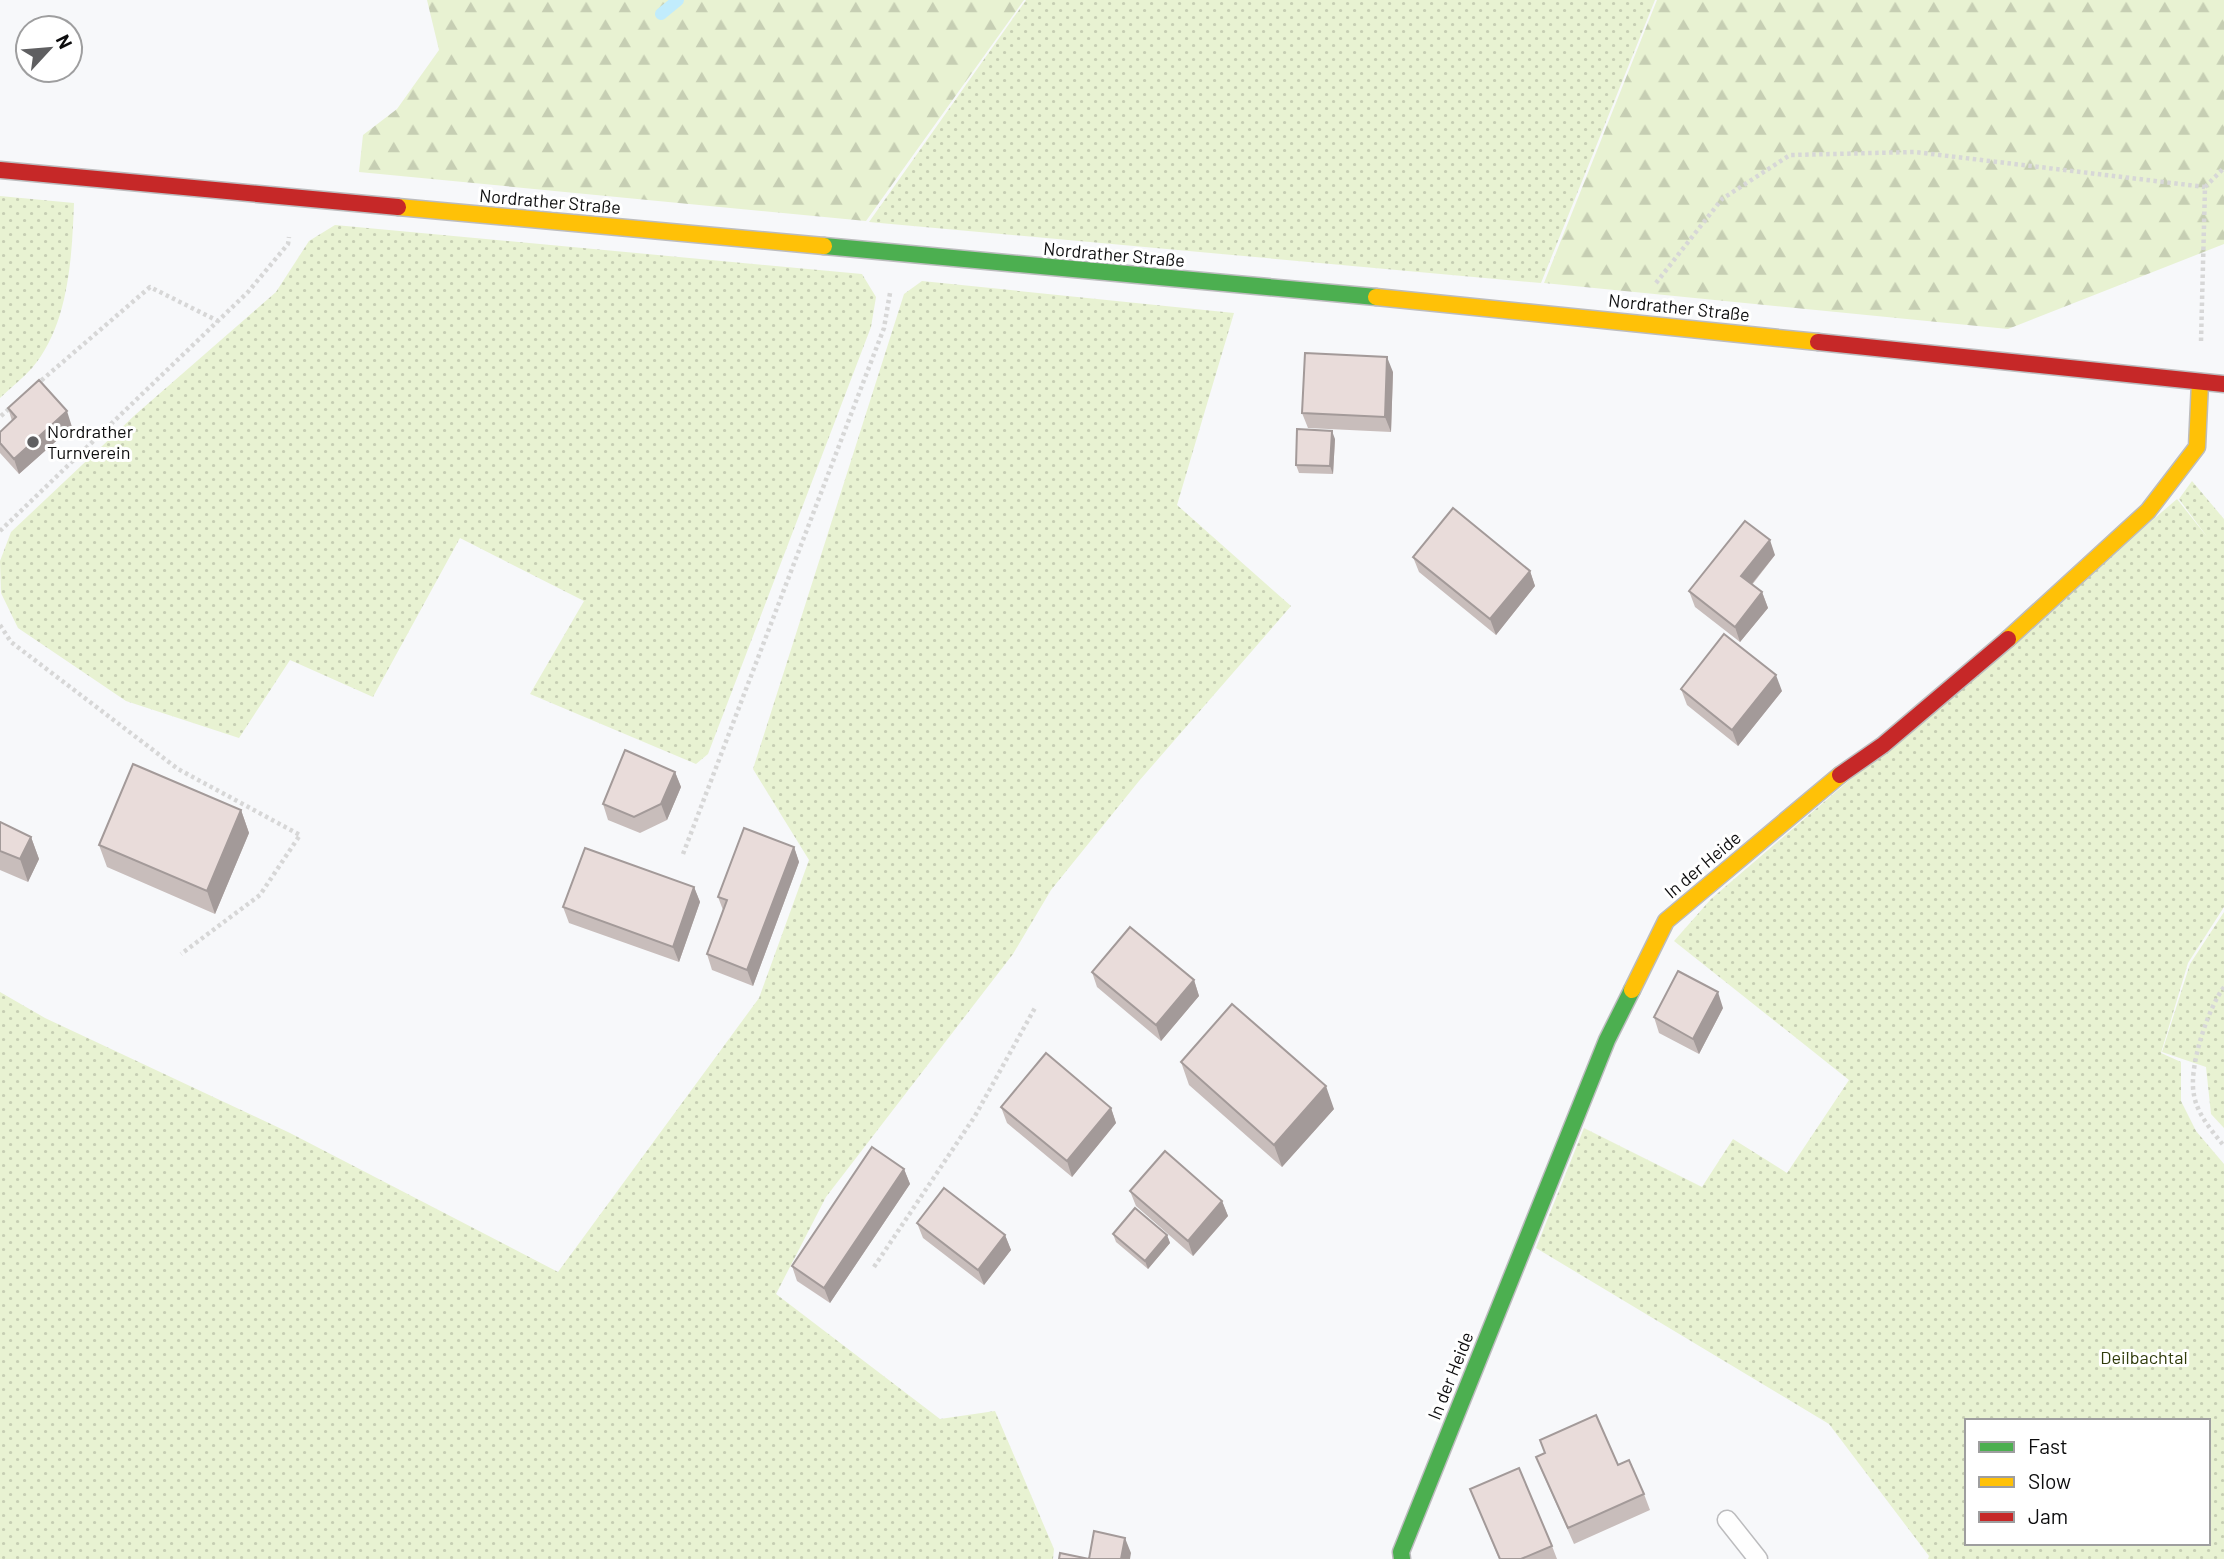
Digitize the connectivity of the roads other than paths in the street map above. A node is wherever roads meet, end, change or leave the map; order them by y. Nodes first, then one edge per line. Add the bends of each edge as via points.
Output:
1 (0, 170) edge
2 (2200, 382) junction
3 (2224, 384) edge
4 (1727, 1520) dead end
5 (1402, 1559) edge
6 (1758, 1559) edge

1 - 2 main road, Nordrather Straße via 1622,321
2 - 3 main road, Nordrather Straße
2 - 5 main road, In der Heide via 2197,447 2148,511 2000,647 1666,921 1607,1040 1401,1552
4 - 6 lane

